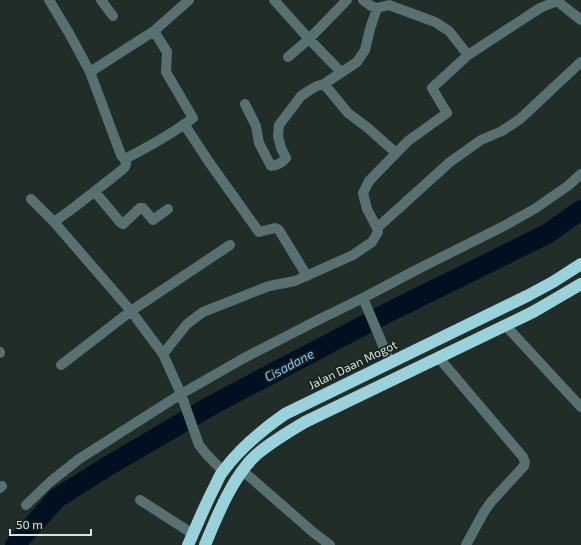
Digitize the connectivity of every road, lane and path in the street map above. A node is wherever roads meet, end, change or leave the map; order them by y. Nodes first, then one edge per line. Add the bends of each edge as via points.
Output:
1 (50, 0) edge
2 (101, 0) edge
3 (188, 0) edge
4 (274, 0) edge
5 (347, 0) edge
6 (363, 0) edge
7 (377, 8) junction
8 (113, 16) dead end
9 (581, 20) edge
10 (154, 32) junction
11 (309, 39) junction
12 (468, 55) junction
13 (288, 57) dead end
14 (581, 62) edge
15 (90, 72) junction
16 (341, 72) junction
17 (324, 84) junction
18 (245, 104) dead end
19 (184, 124) junction
20 (396, 153) junction
21 (125, 159) junction
22 (581, 174) edge
23 (95, 192) junction
24 (31, 199) dead end
25 (168, 209) dead end
26 (54, 222) junction
27 (377, 228) junction
28 (230, 245) dead end
29 (581, 264) edge
30 (307, 276) junction
31 (553, 282) junction
32 (581, 284) edge
33 (560, 297) junction
34 (364, 302) junction
35 (131, 311) junction
36 (505, 325) junction
37 (163, 354) junction
38 (439, 358) junction
39 (390, 362) junction
40 (61, 365) dead end
41 (182, 396) junction
42 (581, 407) edge
43 (223, 471) junction
44 (243, 471) junction
45 (140, 500) dead end
46 (26, 506) dead end
47 (191, 540) edge
48 (205, 545) edge
49 (330, 545) edge
50 (466, 545) edge

1 - 15 street
2 - 8 street
3 - 10 street
4 - 11 street
5 - 11 street
6 - 7 street
7 - 12 street via 388,5 435,22 449,31
7 - 16 street via 365,50 357,62
9 - 12 street via 557,1 540,8
10 - 15 street
10 - 19 street via 168,52 166,72 193,118
11 - 13 street
11 - 16 street
12 - 20 street via 432,88 447,113 408,141
14 - 27 street via 520,119 502,131 481,140 450,162
15 - 21 street
16 - 17 street
17 - 18 street via 301,96 279,125 278,136 286,158 272,166 259,144 256,126
17 - 20 street via 348,113
19 - 21 street
19 - 30 street via 259,232 275,228 279,230
20 - 27 street via 369,181 362,193
21 - 23 street via 125,168
22 - 34 street via 536,208 420,268
23 - 25 street via 123,224 140,208 143,208 153,220
23 - 26 street
24 - 26 street
26 - 35 street
27 - 30 street via 378,232 372,242 353,255
28 - 35 street
29 - 31 highway, Jalan Daan Mogot
30 - 37 street via 269,286 203,312 187,324
31 - 33 highway
31 - 39 highway, Jalan Daan Mogot
32 - 33 highway
33 - 36 highway
34 - 39 street
34 - 41 street via 318,320 251,354
35 - 37 street
35 - 40 street
36 - 38 highway
36 - 42 street
37 - 41 street
38 - 44 highway via 285,433 255,456
38 - 50 street via 525,462 491,502
39 - 43 highway, Jalan Daan Mogot via 286,414 266,427 248,442
41 - 43 street via 199,444
41 - 46 street via 79,459 50,482
43 - 47 highway, Jalan Daan Mogot
44 - 48 highway via 218,514
44 - 49 street
45 - 47 street

